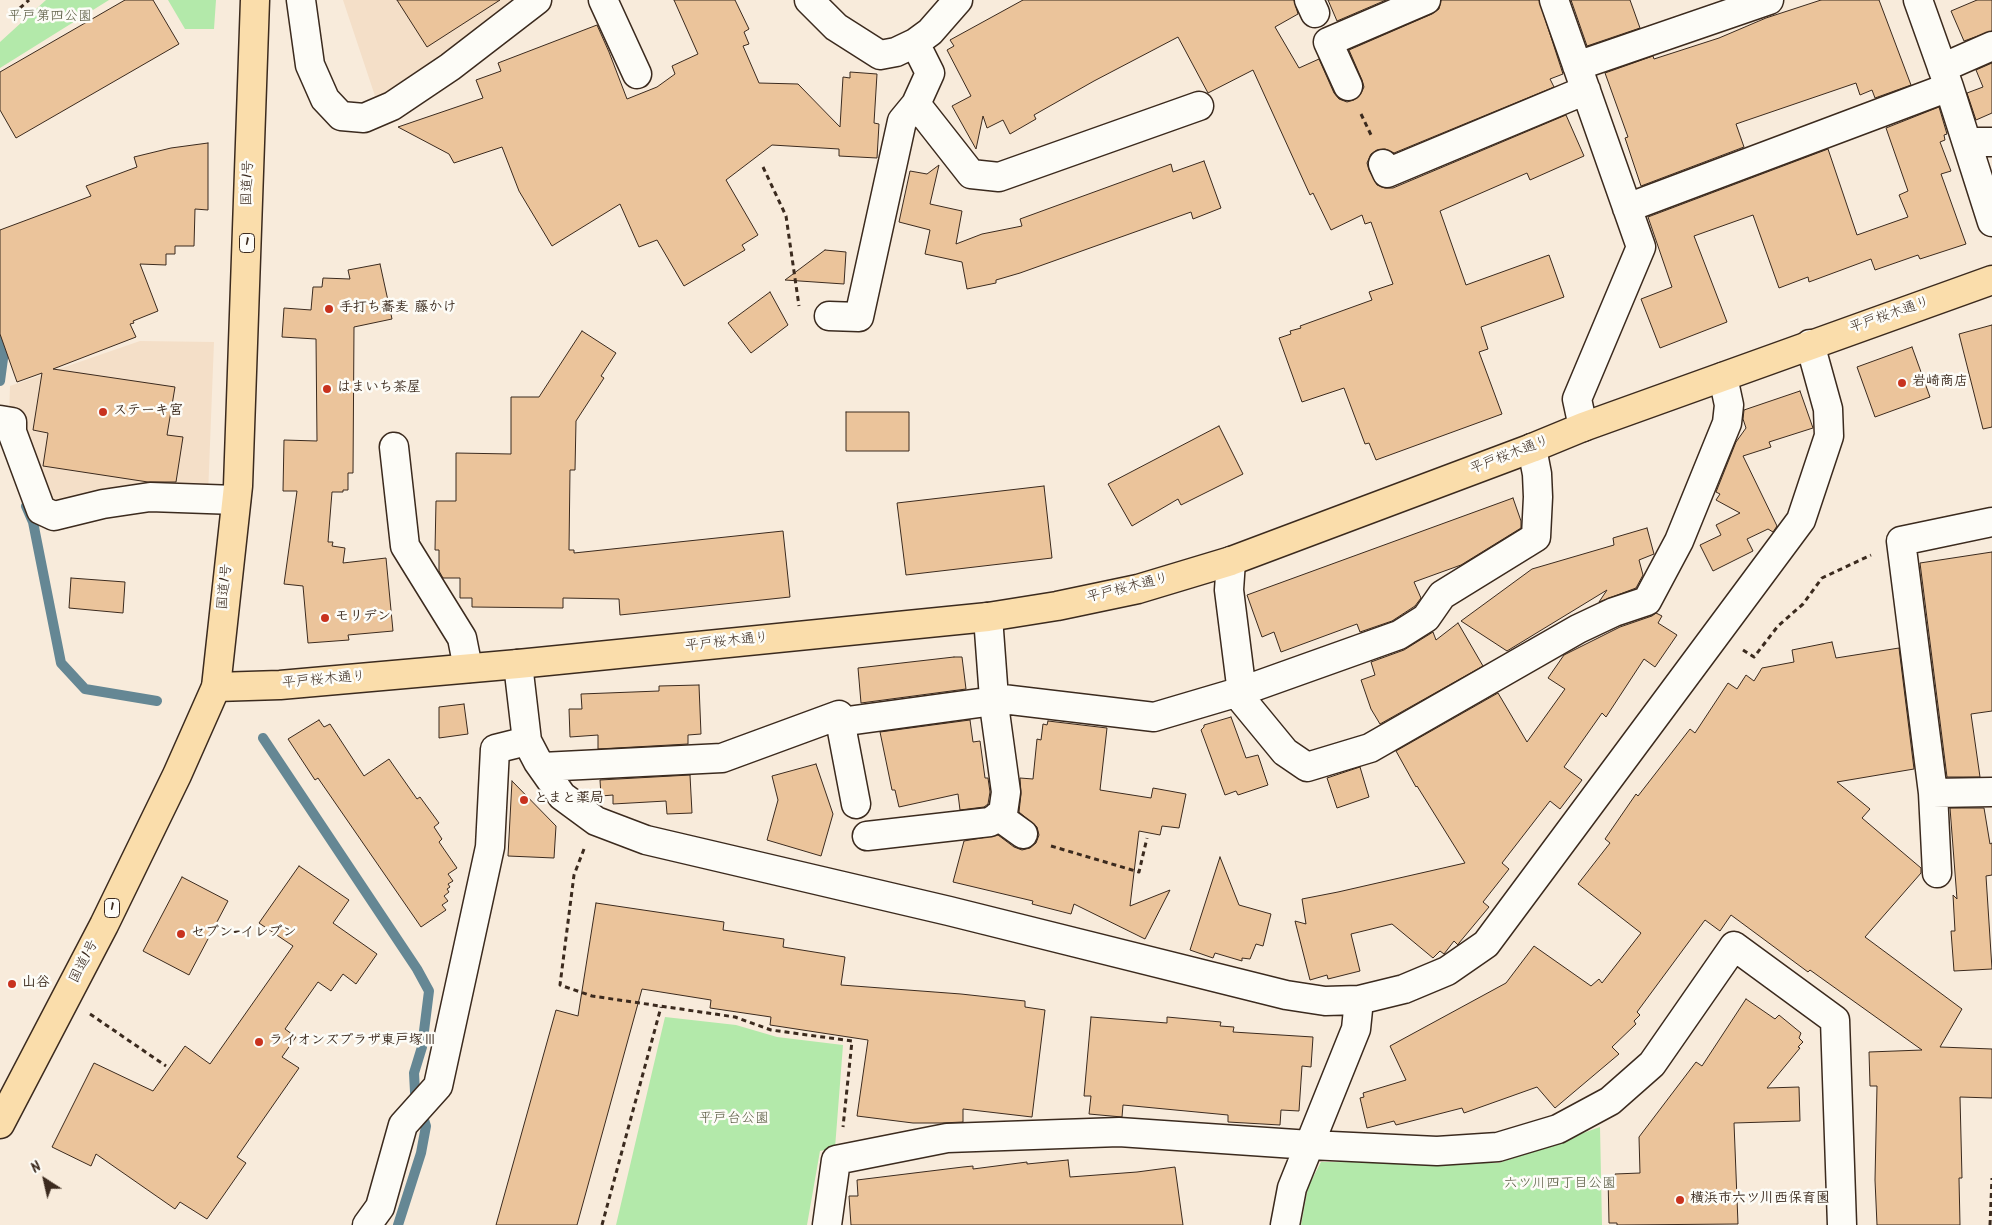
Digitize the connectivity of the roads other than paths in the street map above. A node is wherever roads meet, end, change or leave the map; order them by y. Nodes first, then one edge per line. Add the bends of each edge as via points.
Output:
1 (255, 0) edge
2 (302, 0) edge
3 (536, 0) edge
4 (603, 0) edge
5 (808, 0) edge
6 (958, 0) edge
7 (1426, 0) edge
8 (1554, 0) edge
9 (1769, 0) edge
10 (1918, 0) edge
11 (1319, 22) edge
12 (915, 43) junction
13 (1992, 46) edge
14 (637, 74) dead end
15 (1945, 77) junction
16 (1581, 78) junction
17 (1352, 96) road end
18 (916, 104) junction
19 (1199, 106) dead end
20 (1979, 142) edge
21 (1378, 152) road end
22 (1627, 208) junction
23 (1992, 222) edge
24 (1992, 280) edge
25 (828, 316) road end
26 (1810, 344) junction
27 (1723, 377) junction
28 (4, 420) edge
29 (1583, 427) junction
30 (394, 447) dead end
31 (1532, 448) junction
32 (236, 500) junction
33 (1992, 522) edge
34 (1230, 560) junction
35 (988, 617) junction
36 (518, 664) junction
37 (468, 668) junction
38 (216, 687) junction
39 (1242, 690) junction
40 (994, 700) junction
41 (840, 722) junction
42 (527, 741) junction
43 (542, 767) junction
44 (1992, 792) edge
45 (1933, 793) junction
46 (856, 804) dead end
47 (998, 816) junction
48 (1024, 834) dead end
49 (867, 836) dead end
50 (1938, 874) dead end
51 (1359, 1000) junction
52 (0, 1124) edge
53 (1310, 1145) junction
54 (368, 1225) edge
55 (826, 1225) edge
56 (1285, 1225) edge
57 (1842, 1225) edge

1 - 32 main road, 国道1号 / 1
2 - 3 street via 310,65 325,99 341,116 364,118 392,106 450,67
4 - 14 street
5 - 12 street via 836,27 880,56
6 - 12 street via 930,32
7 - 11 street
8 - 16 street
9 - 16 street
10 - 15 street
11 - 17 street
12 - 18 street via 930,73
13 - 15 street
15 - 20 street
15 - 22 street
16 - 21 street via 1387,173
16 - 22 street
18 - 19 street via 971,174 999,177
18 - 25 street via 902,121 859,317
20 - 23 street
22 - 29 street via 1642,247 1577,400
24 - 26 main road, 平戸桜木通り
26 - 27 main road, 平戸桜木通り
26 - 51 street via 1828,409 1829,436 1801,520 1486,944 1448,971 1404,989
27 - 29 main road, 平戸桜木通り
27 - 39 street via 1729,405 1727,423 1679,541 1647,600 1578,629 1370,748 1307,767 1285,752 1243,701
28 - 32 street via 12,422 12,432 41,510 54,516 150,497
29 - 31 main road, 平戸桜木通り
30 - 37 street via 404,546 462,638
31 - 34 main road, 平戸桜木通り
31 - 39 street via 1537,474 1536,537 1442,595 1426,618 1399,635
32 - 38 main road, 国道1号 / 1
33 - 45 street via 1901,541
34 - 35 main road, 平戸桜木通り via 1138,589
34 - 39 street via 1229,590
35 - 36 main road, 平戸桜木通り
35 - 40 street
36 - 37 main road, 平戸桜木通り
36 - 42 street
37 - 38 main road, 平戸桜木通り via 280,685
38 - 52 main road, 国道1号 / 1 via 104,925
39 - 40 street via 1154,717
40 - 41 street
40 - 47 street via 1006,792 1003,813
41 - 43 street via 839,715 722,758
41 - 46 street
42 - 43 street
42 - 54 street via 495,750 490,847 438,1086 403,1125 380,1207
43 - 51 street via 562,796 596,821 646,840 950,911 1286,995 1325,1001
44 - 45 street
45 - 50 street
47 - 48 street
47 - 49 street via 990,822
51 - 53 street via 1356,1029
53 - 55 street via 1109,1132 947,1138 836,1160
53 - 56 street via 1292,1188
53 - 57 street via 1437,1151 1498,1147 1558,1129 1610,1101 1652,1064 1734,946 1835,1020

